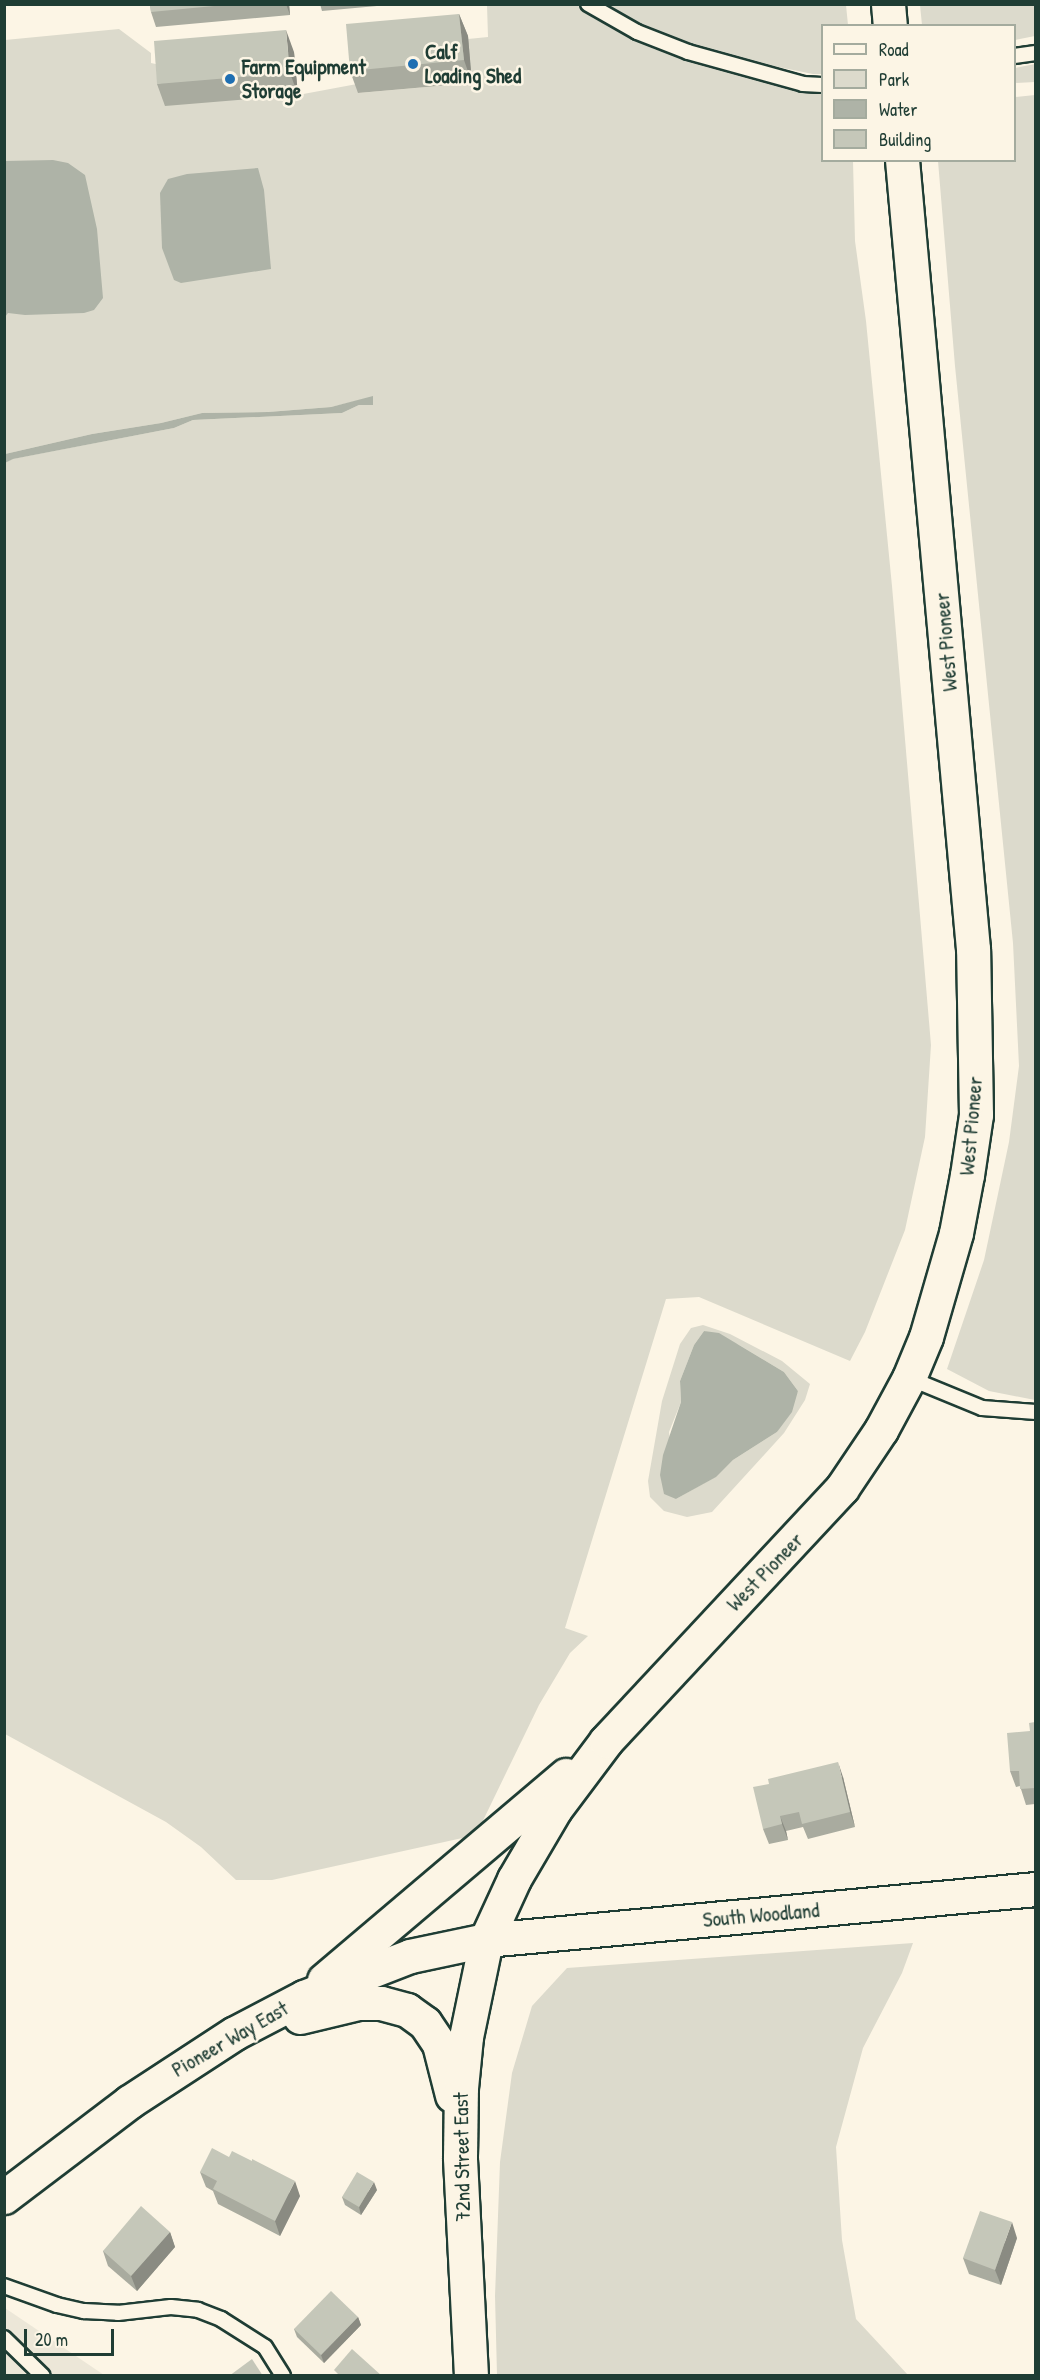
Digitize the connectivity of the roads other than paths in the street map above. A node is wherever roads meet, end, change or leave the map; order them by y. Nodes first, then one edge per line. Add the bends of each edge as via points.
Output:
1 (588, 4) edge
2 (888, 4) edge
3 (890, 24) edge
4 (1035, 53) edge
5 (1016, 56) edge
6 (821, 85) edge
7 (902, 162) edge
8 (909, 1378) junction
9 (1035, 1412) edge
10 (606, 1741) junction
11 (1035, 1889) edge
12 (486, 1940) junction
13 (304, 1997) junction
14 (235, 2033) junction
15 (460, 2157) junction
16 (4, 2197) edge
17 (4, 2286) edge
18 (4, 2338) edge
19 (43, 2376) edge
20 (283, 2376) edge
21 (471, 2376) edge

1 - 6 lane via 637,32 688,52 803,84
2 - 3 main road
4 - 5 lane
7 - 8 main road, West Pioneer via 965,843 976,1037 976,1115 961,1210 942,1286
8 - 9 lane via 982,1408
8 - 10 main road, West Pioneer via 881,1430 842,1488
10 - 12 main road, West Pioneer via 555,1809 514,1879
10 - 13 main road
11 - 12 main road, South Woodland
12 - 13 main road, Pioneer Way East via 410,1956
12 - 15 main road, 72nd Street East via 466,2037
13 - 14 main road, Pioneer Way East
14 - 15 main road via 358,2003 381,2003 407,2010 424,2023 439,2044 449,2077
14 - 16 main road, Pioneer Way East via 129,2102
15 - 21 main road, 72nd Street East
17 - 20 lane via 84,2311 118,2313 171,2307 198,2310 221,2319 265,2347
18 - 19 lane

